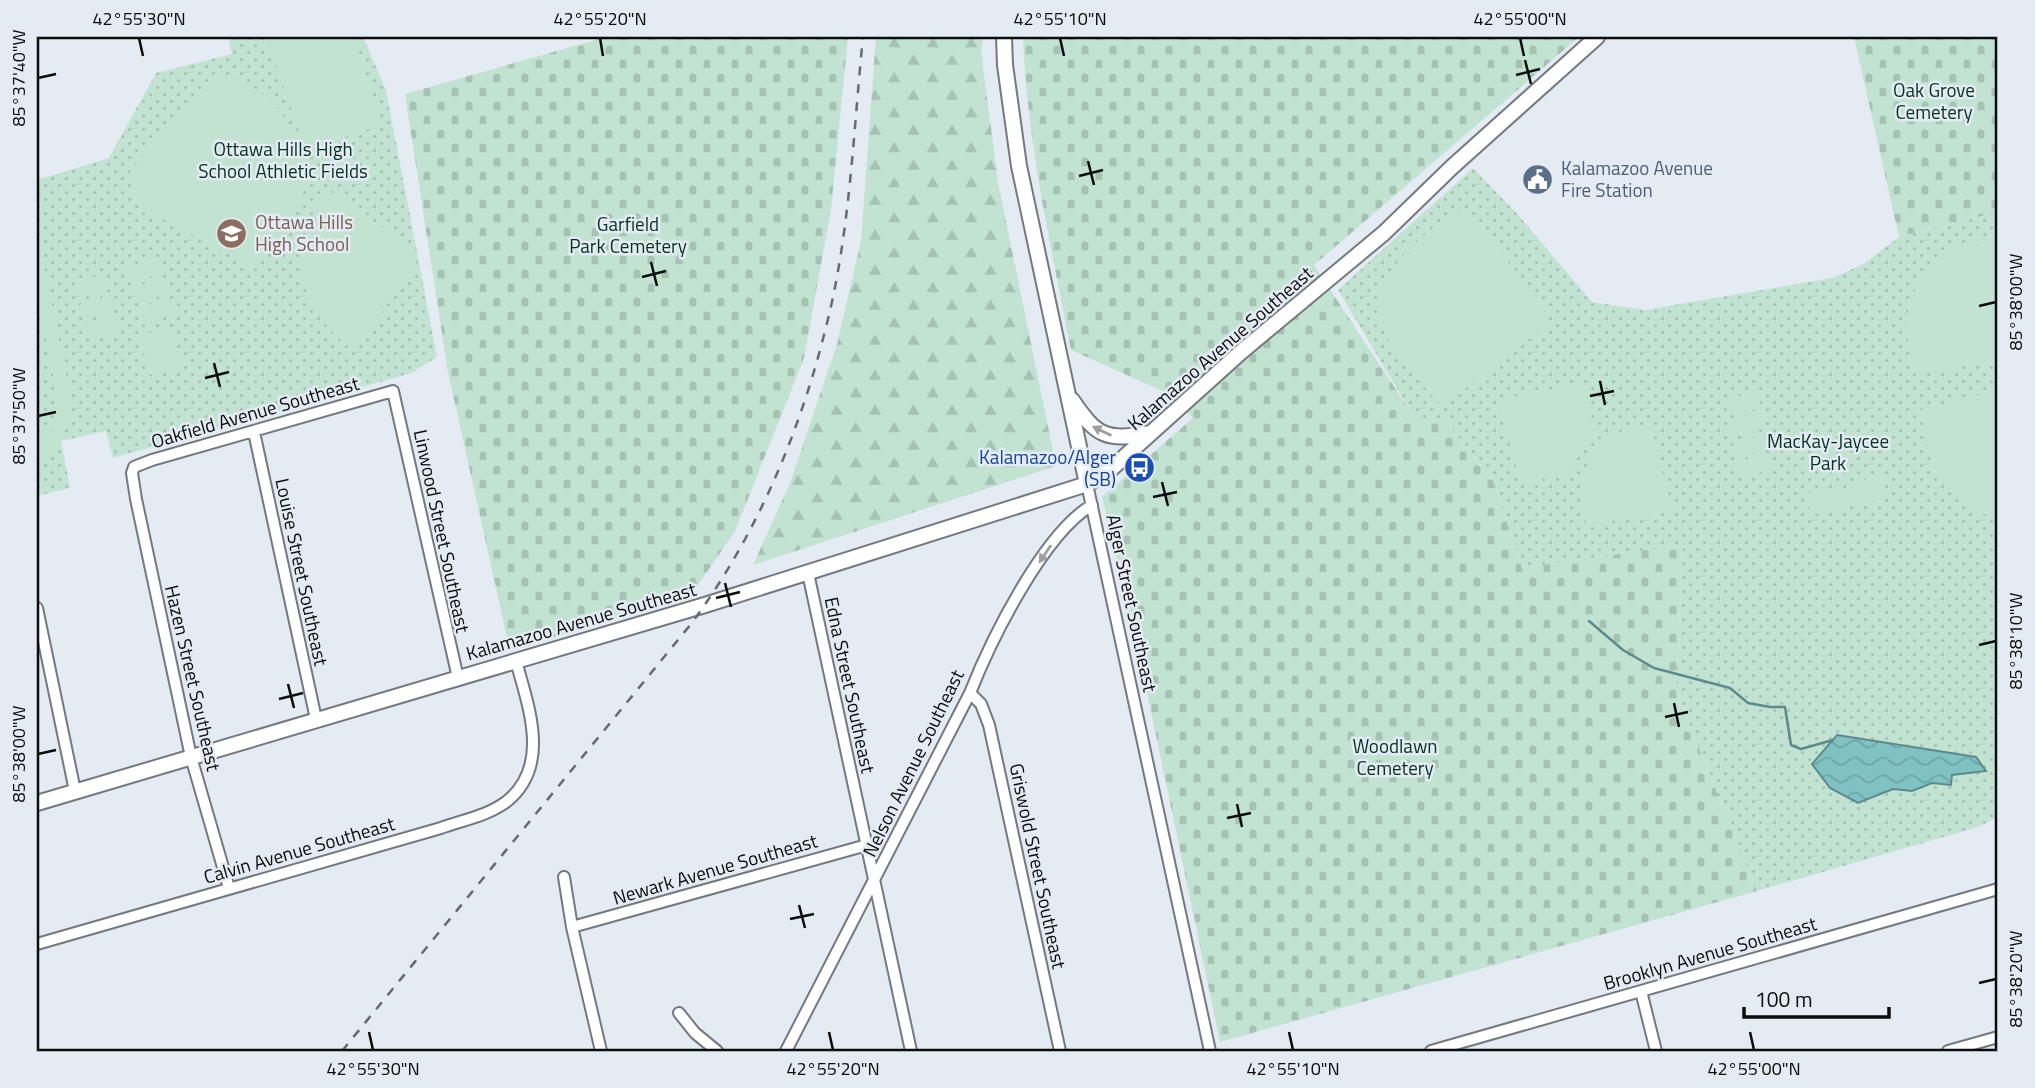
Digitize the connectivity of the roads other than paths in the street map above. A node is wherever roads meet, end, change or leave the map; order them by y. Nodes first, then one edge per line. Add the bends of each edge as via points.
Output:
1 (1004, 37) edge
2 (1597, 37) edge
3 (393, 391) joint
4 (1068, 395) junction
5 (254, 432) junction
6 (1152, 433) junction
7 (132, 473) joint
8 (1087, 484) junction
9 (1092, 505) junction
10 (808, 573) junction
11 (37, 608) edge
12 (516, 661) junction
13 (458, 678) junction
14 (970, 693) junction
15 (316, 719) junction
16 (191, 757) junction
17 (75, 791) junction
18 (37, 803) edge
19 (867, 845) junction
20 (565, 877) dead end
21 (875, 880) junction
22 (229, 888) junction
23 (1998, 889) edge
24 (572, 927) junction
25 (37, 944) edge
26 (1642, 990) junction
27 (679, 1013) dead end
28 (1998, 1037) edge
29 (601, 1051) edge
30 (717, 1051) edge
31 (786, 1051) edge
32 (911, 1051) edge
33 (1060, 1051) edge
34 (1210, 1051) edge
35 (1431, 1051) edge
36 (1656, 1051) edge
37 (1948, 1051) edge

1 - 4 main road, Alger Street Southeast via 1019,166
2 - 6 main road, Kalamazoo Avenue Southeast via 1384,233
3 - 5 street, Oakfield Avenue Southeast
3 - 13 street, Linwood Street Southeast
6 -> 4 main road via 1118,438 1102,433 1086,421
4 - 8 main road, Alger Street Southeast
5 - 7 street, Oakfield Avenue Southeast via 152,460 134,467
5 - 15 street, Louise Street Southeast
6 - 8 main road, Kalamazoo Avenue Southeast
7 - 16 street, Hazen Street Southeast
8 - 9 street, Alger Street Southeast
8 - 10 main road, Kalamazoo Avenue Southeast
9 -> 14 street, Nelson Avenue Southeast via 1077,514 1030,576
9 - 34 street, Alger Street Southeast
10 - 12 main road, Kalamazoo Avenue Southeast
10 - 19 street, Edna Street Southeast
11 - 17 street
12 - 13 main road, Kalamazoo Avenue Southeast
12 - 22 street, Calvin Avenue Southeast via 535,744 526,775 507,801 441,828
13 - 15 main road, Kalamazoo Avenue Southeast
14 - 21 street, Nelson Avenue Southeast
14 - 33 street, Griswold Street Southeast via 981,704 989,724
15 - 16 main road, Kalamazoo Avenue Southeast
16 - 17 main road, Kalamazoo Avenue Southeast
16 - 22 street, Hazen Street Southeast
17 - 18 main road, Kalamazoo Avenue Southeast
19 - 21 street, Edna Street Southeast
19 - 24 street, Newark Avenue Southeast
20 - 24 street
21 - 31 street, Nelson Avenue Southeast
21 - 32 street, Edna Street Southeast
22 - 25 street, Calvin Avenue Southeast
23 - 26 street, Brooklyn Avenue Southeast
24 - 29 street
26 - 35 street, Brooklyn Avenue Southeast
26 - 36 street
27 - 30 street
28 - 37 street

